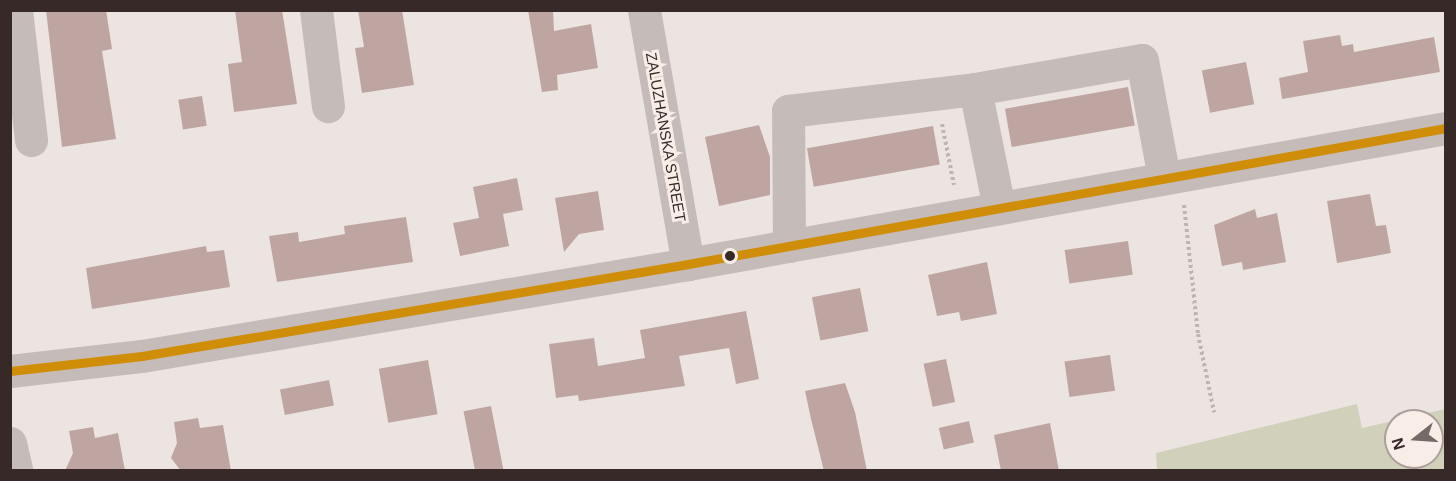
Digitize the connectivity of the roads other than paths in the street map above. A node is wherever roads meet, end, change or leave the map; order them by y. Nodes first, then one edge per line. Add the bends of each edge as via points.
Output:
1 (16, 10) edge
2 (316, 10) edge
3 (644, 10) edge
4 (975, 89) junction
5 (328, 106) dead end
6 (1446, 128) edge
7 (31, 140) dead end
8 (1172, 177) junction
9 (999, 208) junction
10 (789, 246) junction
11 (688, 264) junction
12 (10, 371) edge
13 (10, 443) edge
14 (16, 471) edge

1 - 7 street
2 - 5 street
3 - 11 street, ZALUZHANSKA STREET
4 - 8 street via 1142,60
4 - 9 street
4 - 10 street via 788,111
6 - 8 street
8 - 9 street
9 - 10 street
10 - 11 street
11 - 12 street via 142,356
13 - 14 street

